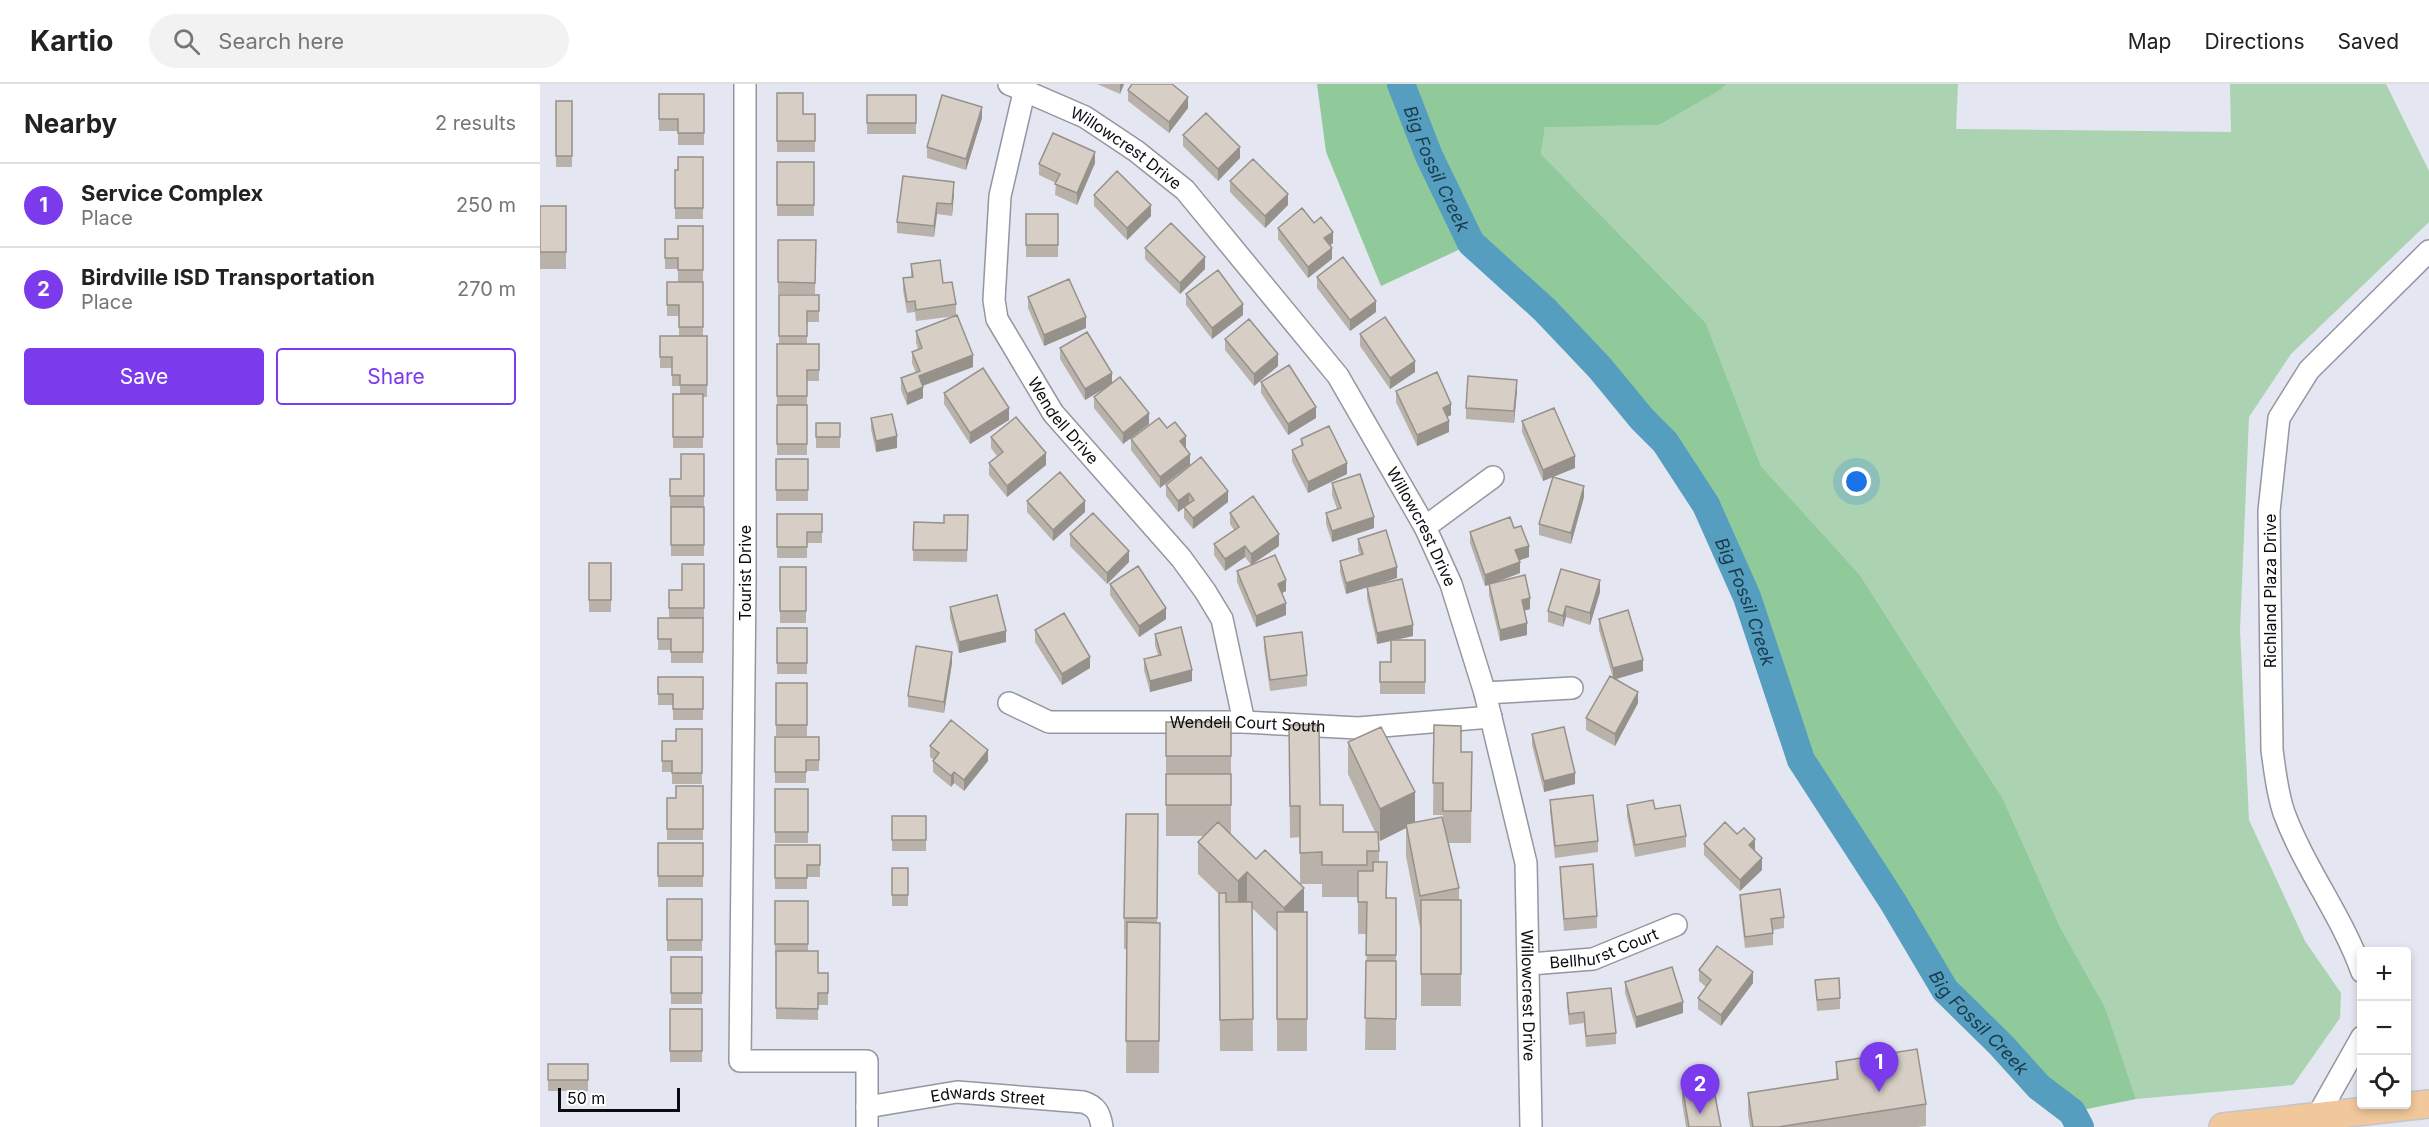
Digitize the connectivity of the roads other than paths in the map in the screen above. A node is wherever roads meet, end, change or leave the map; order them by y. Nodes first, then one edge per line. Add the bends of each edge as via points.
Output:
1 (745, 84) edge
2 (1020, 86) edge
3 (2429, 251) edge
4 (1493, 477) dead end
5 (1425, 527) junction
6 (1572, 688) dead end
7 (1485, 693) junction
8 (1009, 703) dead end
9 (1491, 717) junction
10 (1244, 722) junction
11 (1676, 925) dead end
12 (2357, 962) edge
13 (1530, 964) junction
14 (2357, 1045) edge
15 (2429, 1104) edge
16 (2318, 1115) junction
17 (867, 1117) edge
18 (1101, 1122) edge
19 (1531, 1127) edge
20 (2223, 1127) edge

1 - 17 street, Tourist Drive via 740,1061 867,1061
2 - 5 street, Willowcrest Drive via 1085,117 1137,151 1185,190 1338,375
2 - 10 street, Wendell Drive via 1000,196 994,300 997,318 1053,413 1205,591 1222,619
3 - 12 street, Richland Plaza Drive via 2309,370 2279,418 2274,450 2269,511 2272,750 2277,783 2284,813
4 - 5 street
5 - 7 street, Willowcrest Drive via 1451,584
6 - 7 street
7 - 9 street, Willowcrest Drive
8 - 10 street, Wendell Court South via 1049,722
9 - 10 street, Wendell Court South via 1358,728
9 - 13 street, Willowcrest Drive via 1526,863
11 - 13 street, Bellhurst Court via 1593,959
13 - 19 street, Willowcrest Drive
14 - 16 street
15 - 16 main road
16 - 20 main road
17 - 18 street, Edwards Street via 957,1092 1083,1102 1094,1105

